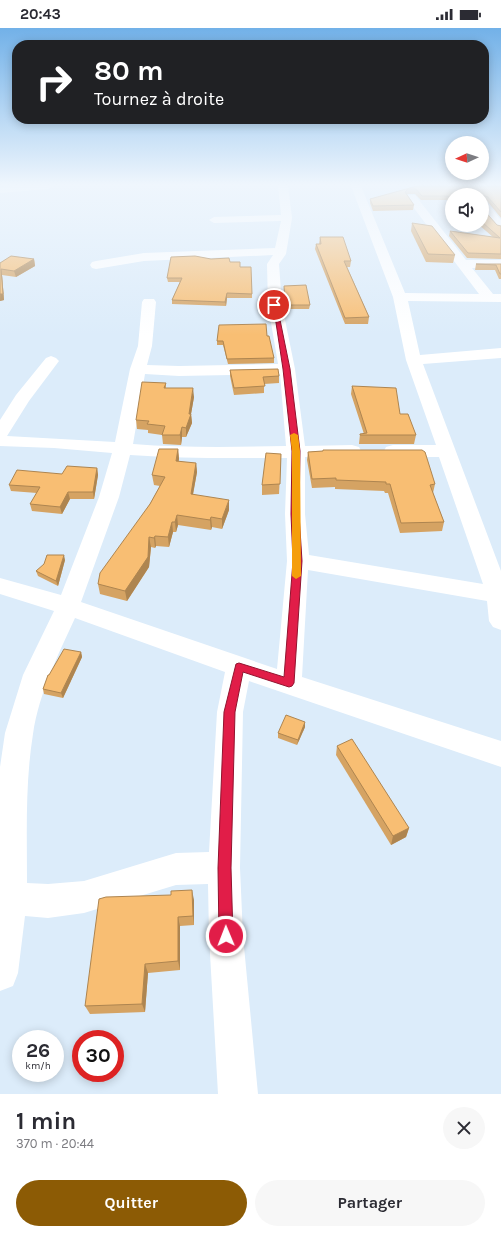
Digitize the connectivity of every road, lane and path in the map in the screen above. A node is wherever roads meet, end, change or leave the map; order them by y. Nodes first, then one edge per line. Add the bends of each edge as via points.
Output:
1 (283, 236) edge
2 (376, 236) edge
3 (441, 236) edge
4 (280, 251) junction
5 (463, 264) junction
6 (501, 264) edge
7 (96, 265) dead end
8 (400, 297) junction
9 (495, 298) edge
10 (149, 302) dead end
11 (501, 352) edge
12 (51, 360) dead end
13 (414, 360) junction
14 (138, 369) junction
15 (287, 369) junction
16 (0, 433) edge
17 (0, 441) edge
18 (123, 448) junction
19 (296, 451) junction
20 (447, 451) junction
21 (298, 561) junction
22 (0, 586) edge
23 (500, 594) edge
24 (68, 606) junction
25 (501, 621) edge
26 (239, 667) junction
27 (289, 683) junction
28 (501, 754) edge
29 (224, 868) junction
30 (11, 898) junction
31 (0, 973) edge
32 (238, 1094) edge

1 - 4 street
2 - 8 street
3 - 5 street
4 - 7 street via 144,257
4 - 15 street via 273,264 274,305
5 - 6 street
5 - 9 street
8 - 9 street
8 - 13 street
10 - 14 street via 145,346
11 - 13 street
12 - 16 street
13 - 20 street
14 - 15 street via 179,372
14 - 18 street
15 - 19 street
17 - 18 street
18 - 19 street via 211,453
18 - 24 street via 110,497
19 - 20 street
19 - 21 street via 295,514
20 - 23 street
21 - 23 street
21 - 27 street
22 - 24 street
23 - 25 street
24 - 26 street
24 - 30 street via 36,675 18,733 12,784
26 - 27 street
26 - 29 street via 230,712
27 - 28 street
29 - 30 street via 176,869 84,897 48,901
29 - 32 street via 226,936
30 - 31 street

